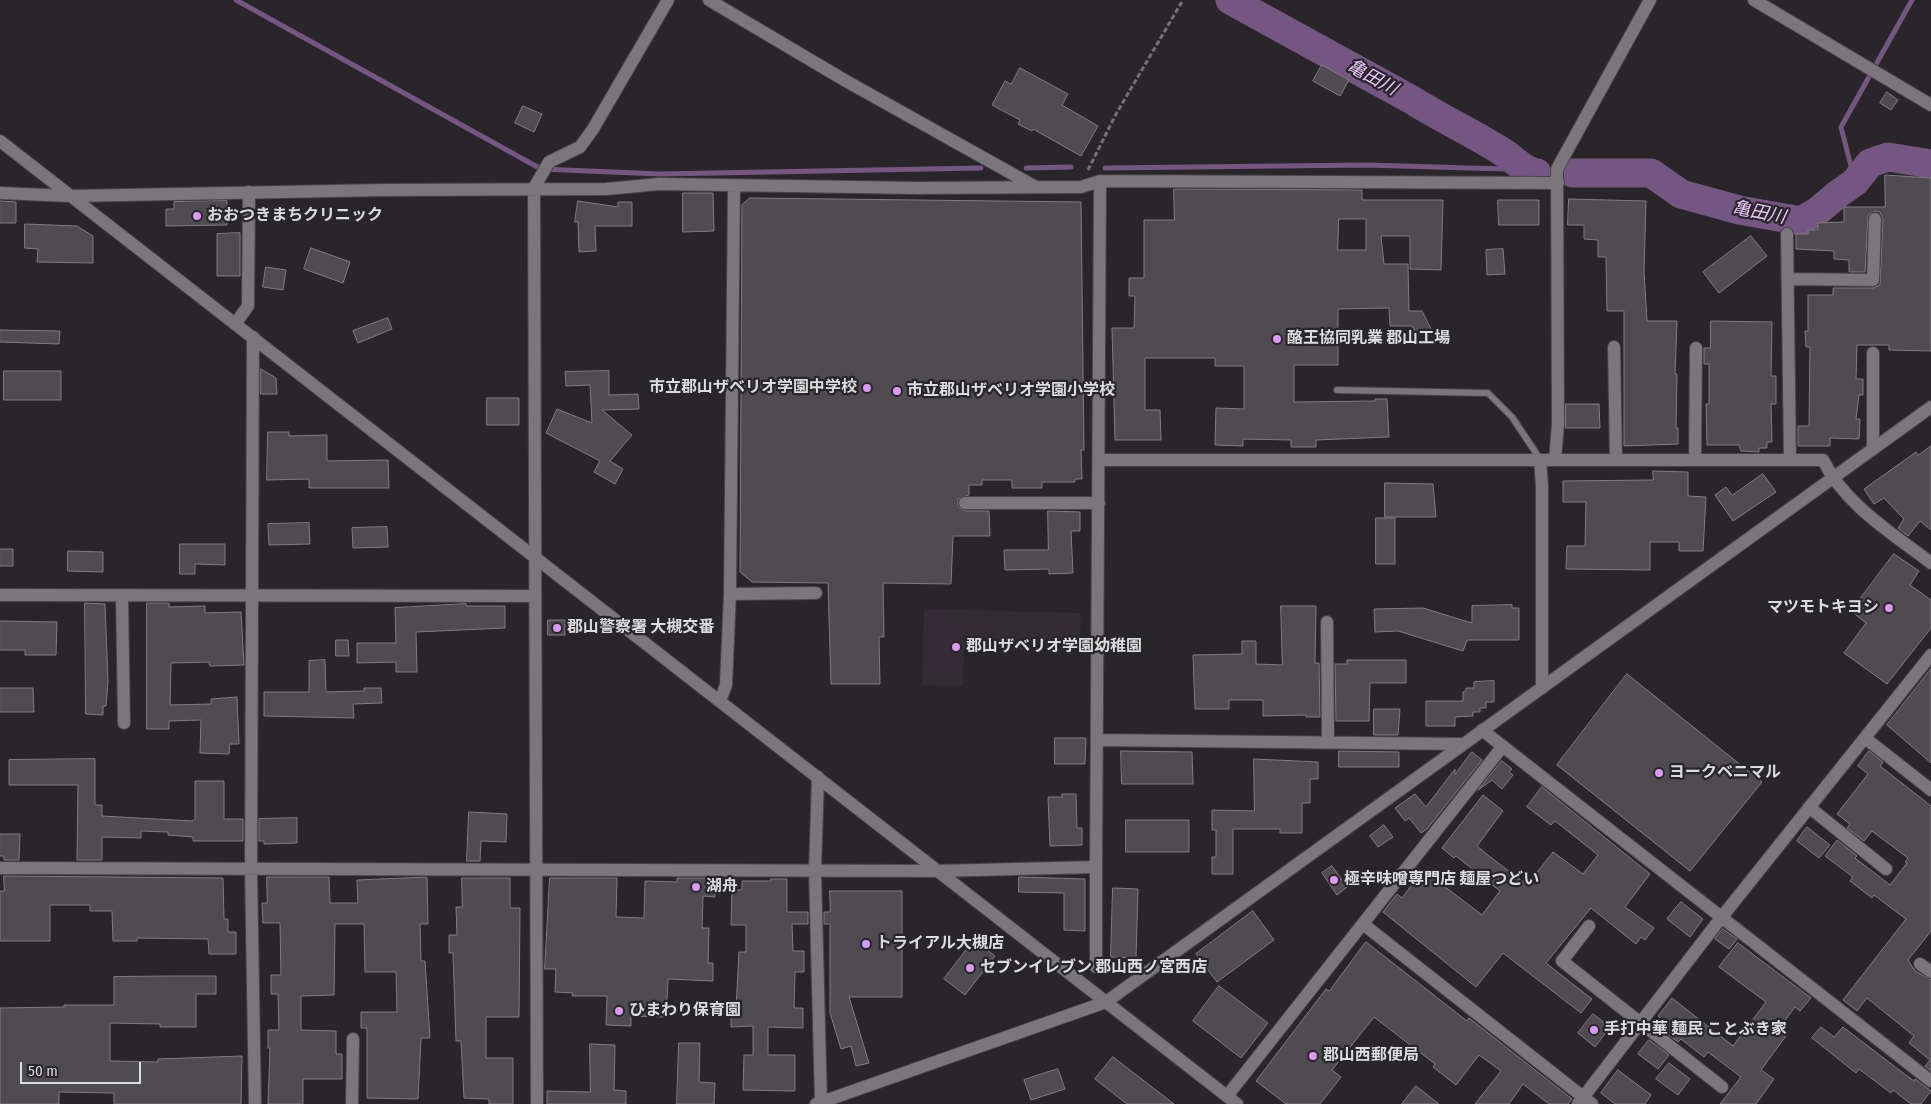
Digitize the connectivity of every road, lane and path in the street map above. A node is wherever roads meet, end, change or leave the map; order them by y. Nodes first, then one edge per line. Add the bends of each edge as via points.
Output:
1 (668, 0) edge
2 (709, 0) edge
3 (1183, 0) edge
4 (1650, 0) edge
5 (1754, 0) edge
6 (1931, 105) edge
7 (0, 141) edge
8 (1100, 181) junction
9 (1558, 183) junction
10 (537, 184) junction
11 (734, 186) junction
12 (1036, 187) junction
13 (1081, 187) junction
14 (249, 192) junction
15 (0, 193) edge
16 (71, 196) junction
17 (1875, 219) dead end
18 (1787, 234) dead end
19 (1788, 280) junction
20 (235, 324) junction
21 (253, 337) junction
22 (1614, 347) dead end
23 (1696, 348) dead end
24 (1873, 353) dead end
25 (1337, 390) dead end
26 (1931, 407) edge
27 (1873, 449) junction
28 (1099, 460) junction
29 (1540, 460) junction
30 (1555, 460) junction
31 (1616, 460) junction
32 (1695, 460) junction
33 (1790, 460) junction
34 (1832, 478) junction
35 (965, 503) dead end
36 (1099, 503) junction
37 (536, 557) junction
38 (1931, 562) edge
39 (816, 593) dead end
40 (730, 594) junction
41 (0, 595) edge
42 (122, 596) junction
43 (534, 596) junction
44 (253, 597) junction
45 (1327, 622) dead end
46 (1931, 655) edge
47 (1542, 688) junction
48 (720, 701) junction
49 (124, 723) dead end
50 (1482, 730) junction
51 (1865, 738) junction
52 (1097, 740) junction
53 (1328, 743) junction
54 (1460, 744) junction
55 (1503, 746) junction
56 (818, 777) junction
57 (1931, 790) edge
58 (1809, 807) junction
59 (1096, 867) junction
60 (0, 868) edge
61 (536, 868) junction
62 (1886, 869) dead end
63 (251, 870) junction
64 (815, 871) junction
65 (936, 871) junction
66 (1721, 918) junction
67 (1362, 924) junction
68 (1588, 926) dead end
69 (1920, 964) dead end
70 (1096, 967) dead end
71 (1931, 972) edge
72 (1106, 1002) junction
73 (1638, 1023) junction
74 (353, 1039) dead end
75 (1931, 1081) edge
76 (1722, 1087) dead end
77 (1227, 1096) junction
78 (1584, 1102) edge
79 (818, 1103) edge
80 (255, 1104) edge
81 (352, 1104) edge
82 (537, 1104) edge
83 (1237, 1104) edge

1 - 10 street via 593,129 580,147 549,162
2 - 12 street
3 - 13 path via 1116,114
4 - 9 street via 1557,169
5 - 6 street
7 - 16 street
8 - 9 street
8 - 13 street
8 - 28 street
9 - 30 street via 1558,424
10 - 11 street via 607,189 659,184
10 - 14 street
10 - 37 street
11 - 12 street
11 - 40 street
12 - 13 street
14 - 16 street
14 - 20 street via 248,306
15 - 16 street
16 - 20 street
17 - 19 street via 1873,280
18 - 19 street
19 - 33 street
20 - 21 street
21 - 37 street
21 - 44 street
22 - 31 street
23 - 32 street
24 - 27 street
25 - 29 lane via 1488,394 1512,417
26 - 27 street
27 - 34 street
28 - 29 street
28 - 36 street
29 - 30 street
29 - 47 street
30 - 31 street
31 - 32 street
32 - 33 street
33 - 34 street via 1823,460
34 - 38 street via 1864,512
34 - 47 street
35 - 36 street
36 - 52 street
37 - 43 street
37 - 48 street
39 - 40 street
40 - 48 street via 726,685
41 - 42 street
42 - 44 street
42 - 49 street
43 - 44 street
43 - 61 street
44 - 63 street
45 - 53 street
46 - 51 street
47 - 50 street
48 - 56 street
50 - 54 street
50 - 55 street
51 - 57 street
51 - 58 street
52 - 53 street
52 - 59 street
53 - 54 street
54 - 72 street
55 - 66 street
55 - 67 street
56 - 64 street
56 - 65 street
58 - 62 street
58 - 66 street
59 - 65 street
59 - 70 street
60 - 63 street
61 - 63 street
61 - 64 street
61 - 82 street
63 - 80 street
64 - 65 street
64 - 79 street
65 - 72 street
66 - 73 street
66 - 75 street
67 - 77 street
67 - 78 street
68 - 73 street via 1562,961
69 - 71 street
72 - 77 street
72 - 79 street
73 - 76 street
73 - 78 street
74 - 81 street
77 - 83 street

